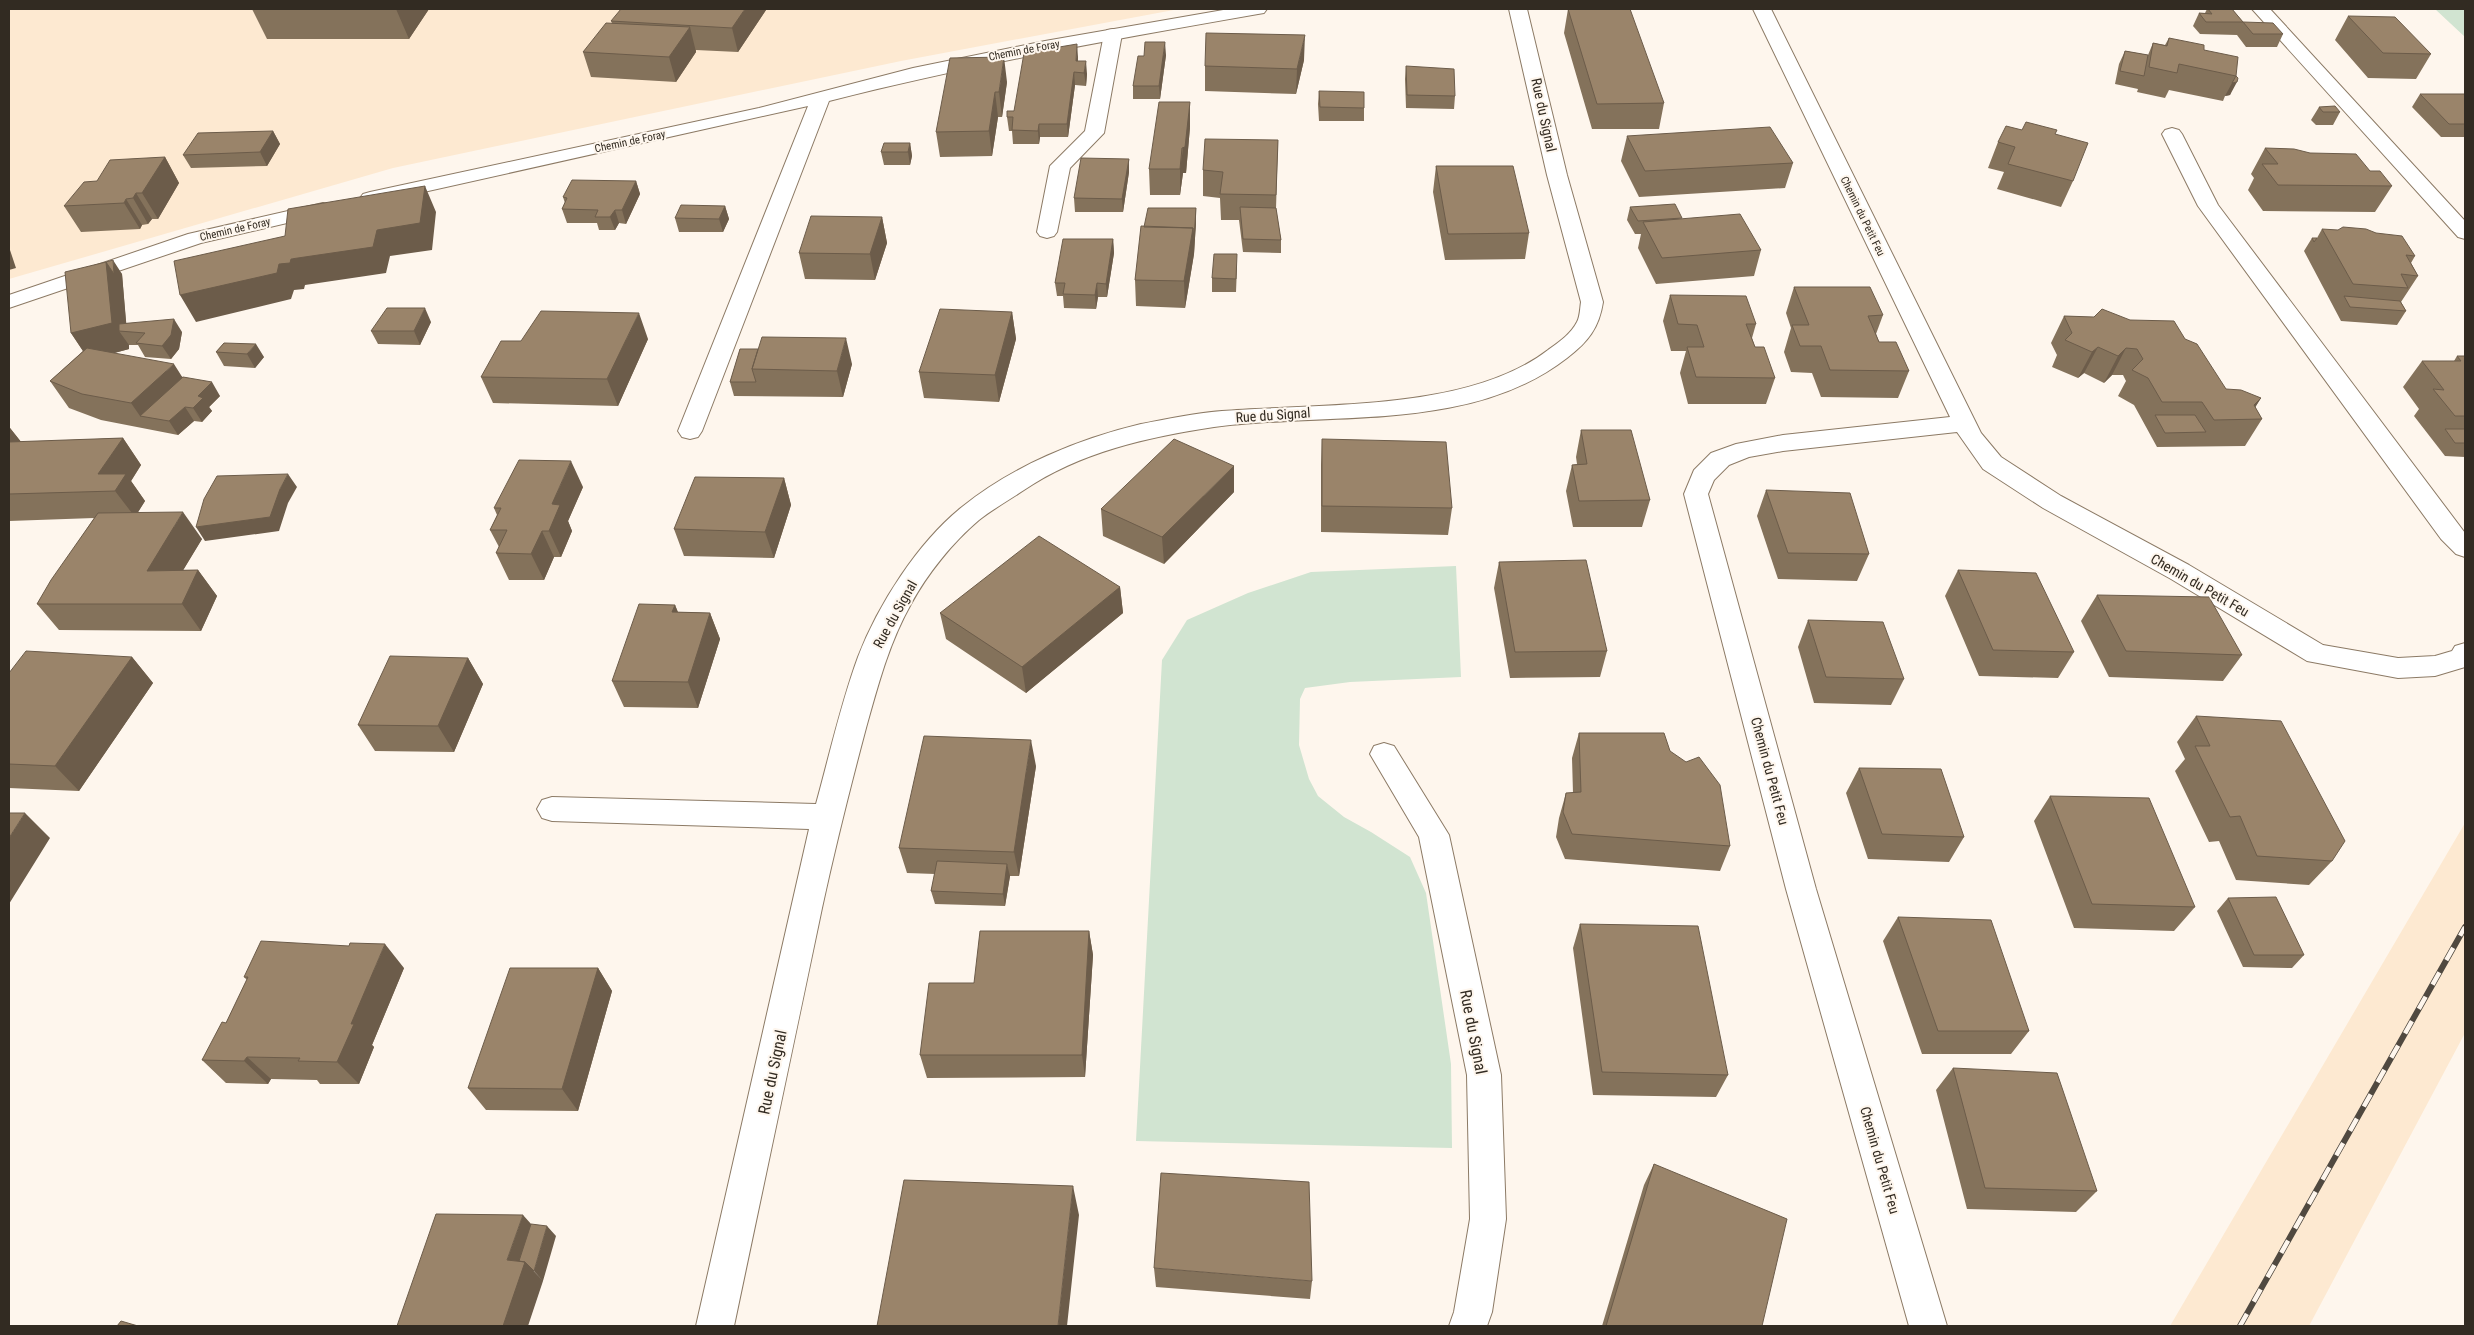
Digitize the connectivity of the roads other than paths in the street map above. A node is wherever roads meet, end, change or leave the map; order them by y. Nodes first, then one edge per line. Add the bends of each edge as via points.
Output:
1 (1258, 9) edge
2 (1518, 9) edge
3 (1762, 9) edge
4 (2261, 9) edge
5 (1113, 34) junction
6 (821, 98) junction
7 (2172, 134) dead end
8 (1047, 232) dead end
9 (2465, 233) edge
10 (9, 302) edge
11 (1964, 423) junction
12 (690, 432) dead end
13 (2465, 548) edge
14 (2465, 653) edge
15 (1384, 754) dead end
16 (552, 809) dead end
17 (828, 817) junction
18 (714, 1326) edge
19 (1468, 1326) edge
20 (1928, 1326) edge

1 - 5 street, Chemin de Foray
2 - 17 street, Rue du Signal via 1557,176 1592,302 1589,322 1571,344 1519,379 1466,396 1406,407 1218,419 1142,432 1088,448 1030,474 970,514 927,559 899,600 872,657
3 - 11 street, Chemin du Petit Feu
4 - 9 street
5 - 6 street, Chemin de Foray via 932,70
5 - 8 street via 1094,132 1060,166
6 - 10 street, Chemin de Foray via 195,238
6 - 12 street
7 - 13 street via 2208,206
11 - 14 street, Chemin du Petit Feu via 1992,464 2052,502 2180,572 2317,654 2398,668 2435,666 2462,658
11 - 20 street, Chemin du Petit Feu via 1745,450 1720,459 1704,476 1696,494 1801,889
15 - 19 street, Rue du Signal via 1434,835 1484,1076 1488,1219
16 - 17 street
17 - 18 street, Rue du Signal

